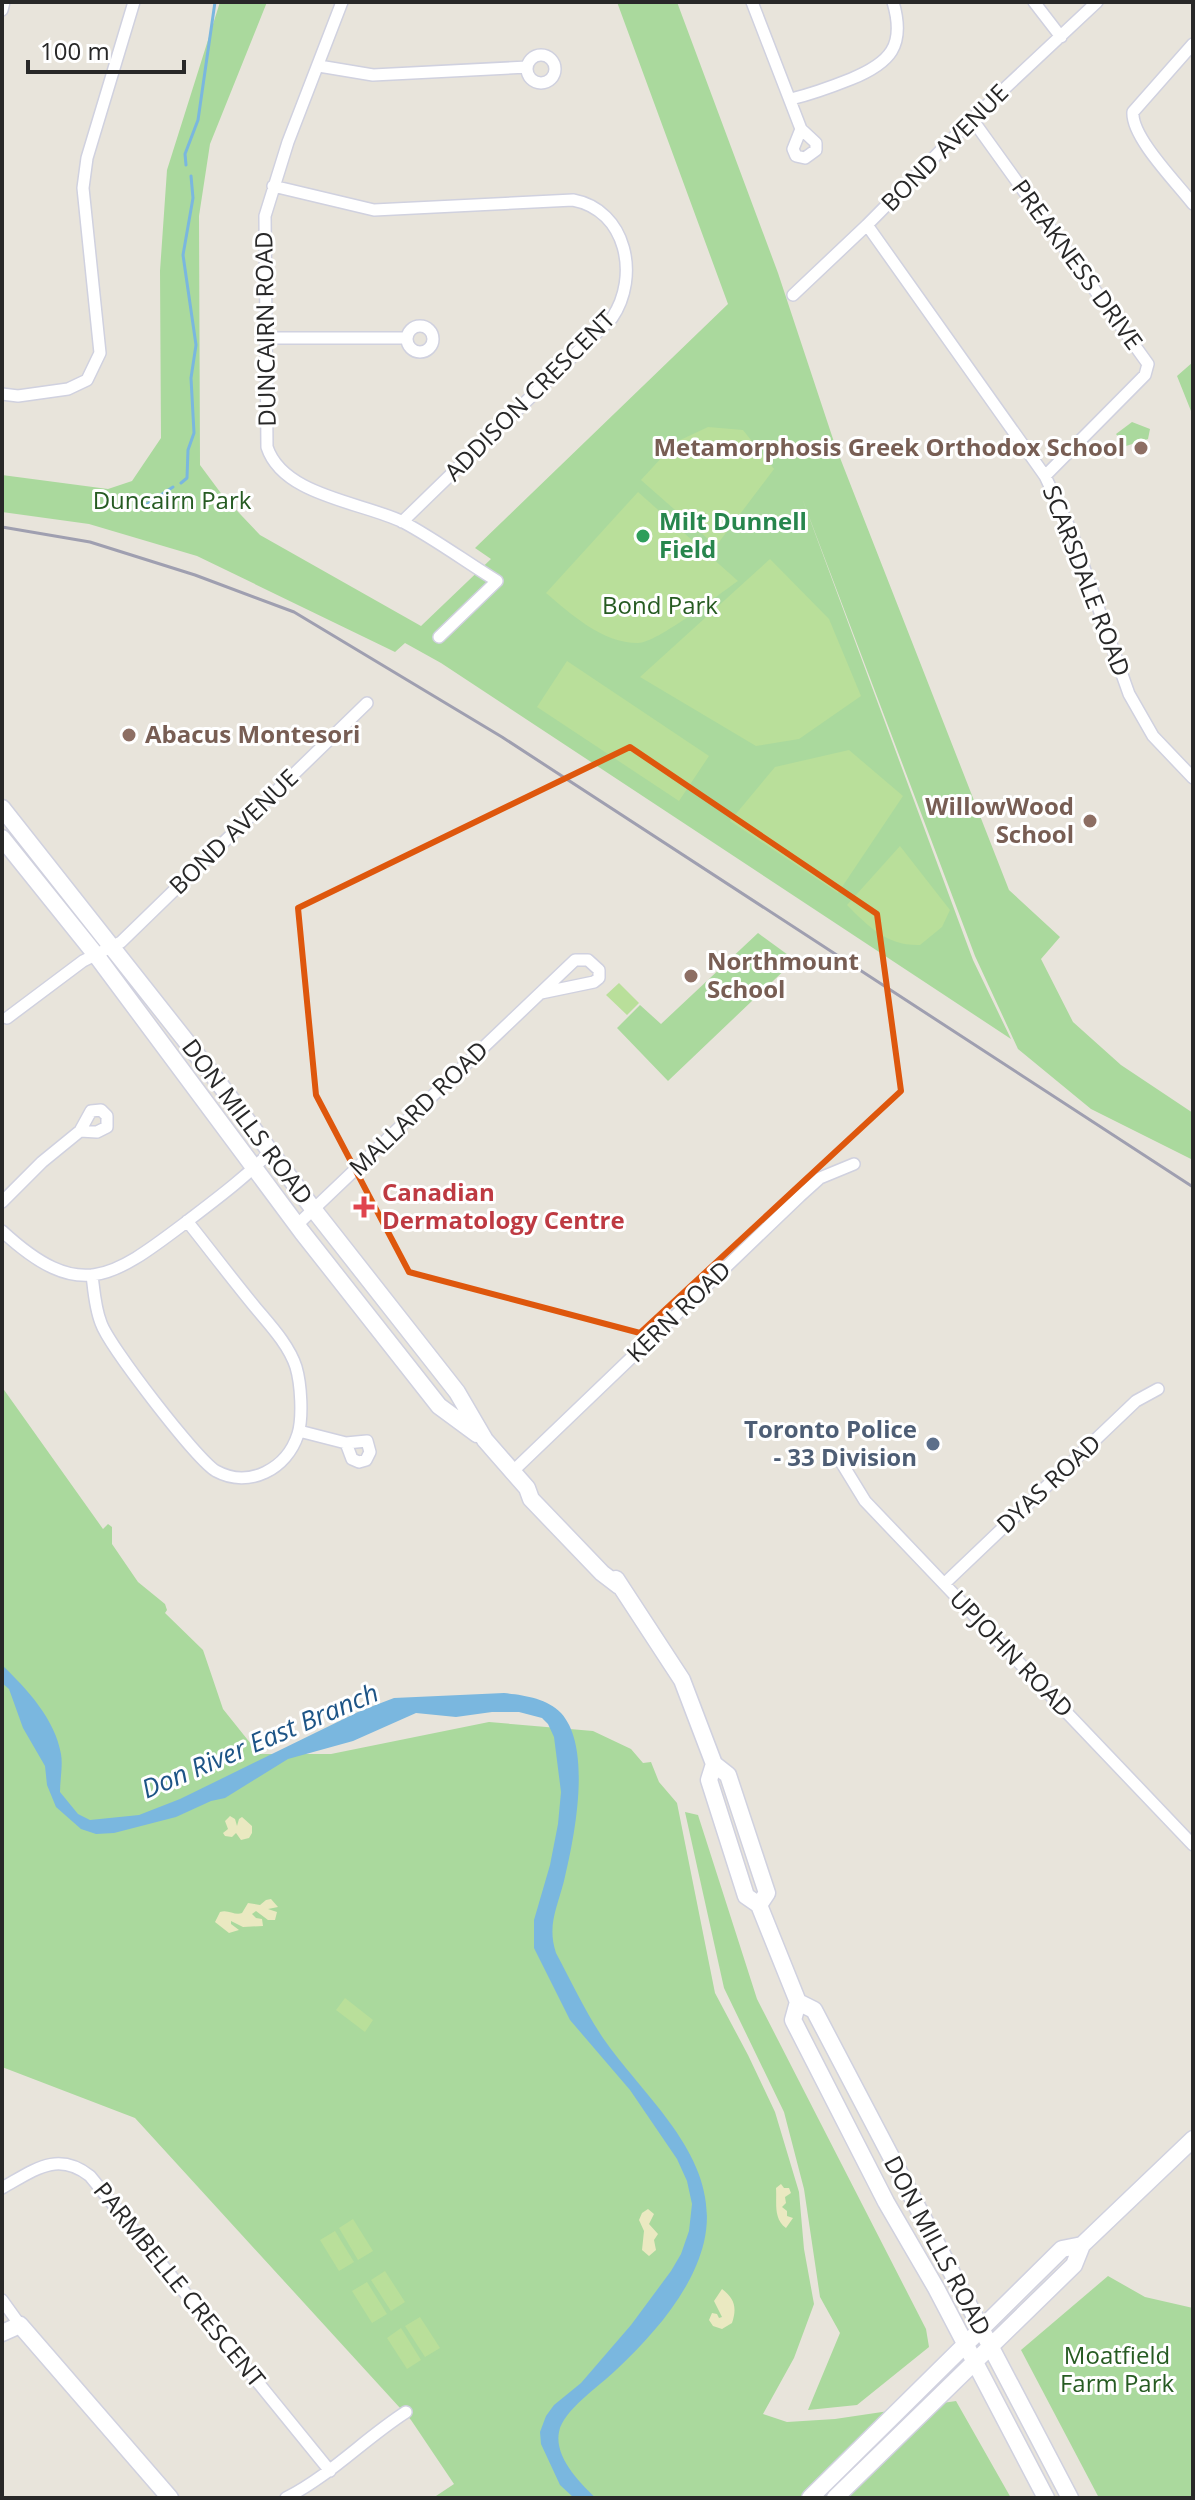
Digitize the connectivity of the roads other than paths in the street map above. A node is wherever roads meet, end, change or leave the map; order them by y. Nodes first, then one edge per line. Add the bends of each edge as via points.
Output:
1 (4, 2) edge
2 (134, 2) edge
3 (342, 2) edge
4 (752, 2) edge
5 (893, 2) edge
6 (1034, 2) edge
7 (1097, 2) edge
8 (2, 10) edge
9 (1061, 37) junction
10 (1193, 44) edge
11 (319, 66) junction
12 (527, 67) dead end
13 (791, 99) junction
14 (972, 119) junction
15 (801, 129) dead end
16 (273, 186) junction
17 (1193, 204) edge
18 (867, 225) junction
19 (793, 295) dead end
20 (267, 338) junction
21 (407, 338) dead end
22 (2, 394) edge
23 (1045, 476) junction
24 (402, 522) junction
25 (439, 637) dead end
26 (367, 703) dead end
27 (1193, 778) edge
28 (2, 808) edge
29 (2, 838) edge
30 (112, 948) junction
31 (96, 955) junction
32 (541, 993) junction
33 (162, 1012) junction
34 (4, 1020) edge
35 (147, 1024) junction
36 (212, 1074) junction
37 (195, 1087) junction
38 (80, 1131) dead end
39 (271, 1151) junction
40 (854, 1164) dead end
41 (256, 1167) junction
42 (2, 1202) edge
43 (314, 1210) junction
44 (187, 1221) junction
45 (297, 1225) junction
46 (2, 1231) edge
47 (92, 1275) junction
48 (1158, 1389) dead end
49 (299, 1431) junction
50 (485, 1440) junction
51 (346, 1443) dead end
52 (838, 1457) dead end
53 (511, 1473) junction
54 (944, 1584) junction
55 (1193, 1845) edge
56 (798, 2002) junction
57 (841, 2063) junction
58 (821, 2074) junction
59 (1193, 2139) edge
60 (897, 2168) junction
61 (874, 2176) junction
62 (2, 2188) edge
63 (1082, 2245) junction
64 (2, 2300) edge
65 (20, 2325) junction
66 (981, 2329) junction
67 (2, 2333) edge
68 (965, 2344) junction
69 (990, 2348) junction
70 (974, 2363) junction
71 (406, 2412) dead end
72 (330, 2471) junction
73 (170, 2498) edge
74 (286, 2498) edge
75 (810, 2498) edge
76 (835, 2498) edge
77 (1046, 2498) edge
78 (1070, 2498) edge

1 - 8 street
2 - 22 street via 84,173 100,353 87,380 68,389
3 - 11 street, DUNCAIRN ROAD
4 - 13 street
5 - 13 street via 897,36 883,64
6 - 9 street
7 - 9 street, BOND AVENUE
9 - 14 street, BOND AVENUE
10 - 17 street via 1132,118 1140,138
11 - 12 street via 373,75
11 - 16 street, DUNCAIRN ROAD
13 - 15 street
14 - 18 street, BOND AVENUE
14 - 23 street, PREAKNESS DRIVE via 1148,364 1145,375
16 - 20 street, DUNCAIRN ROAD via 265,216
16 - 24 street, ADDISON CRESCENT via 374,210 573,200 606,215 622,244 627,285 612,318
18 - 19 street, BOND AVENUE
18 - 23 street, SCARSDALE ROAD
20 - 21 street
20 - 24 street, DUNCAIRN ROAD via 267,447 278,468 315,490
23 - 27 street, SCARSDALE ROAD via 1071,531 1129,694 1150,732
24 - 25 street, DUNCAIRN ROAD via 497,581
26 - 30 street, BOND AVENUE
28 - 30 main road, DON MILLS ROAD
29 - 31 main road, DON MILLS ROAD
30 - 31 street, BOND AVENUE
30 - 33 main road, DON MILLS ROAD
31 - 34 street, BOND AVENUE
31 - 35 main road, DON MILLS ROAD
32 - 32 street, MALLARD ROAD via 594,982 599,970 588,960 575,960
32 - 43 street, MALLARD ROAD
33 - 35 main road
33 - 36 main road, DON MILLS ROAD
35 - 37 main road, DON MILLS ROAD
36 - 37 main road
36 - 39 main road, DON MILLS ROAD
37 - 41 main road, DON MILLS ROAD
38 - 42 street
39 - 41 street
39 - 43 main road, DON MILLS ROAD
40 - 53 street, KERN ROAD via 820,1178 800,1196
41 - 44 street
41 - 45 main road, DON MILLS ROAD
43 - 45 street, MALLARD ROAD
43 - 50 main road, DON MILLS ROAD via 457,1392
44 - 47 street via 128,1264
44 - 49 street via 284,1344 296,1368
45 - 50 main road, DON MILLS ROAD via 439,1406
46 - 47 street via 46,1266
47 - 49 street via 108,1338 207,1465 230,1476 257,1477 288,1453
48 - 54 street, DYAS ROAD via 1136,1401
49 - 51 street
50 - 53 main road, DON MILLS ROAD
52 - 54 street, UPJOHN ROAD via 865,1501
53 - 56 main road, DON MILLS ROAD via 537,1492 610,1567 682,1680 714,1764 709,1780 746,1896 759,1905
54 - 55 street, UPJOHN ROAD
56 - 57 main road, DON MILLS ROAD via 814,2010
56 - 58 main road, DON MILLS ROAD via 793,2020
57 - 58 main road
57 - 60 main road, DON MILLS ROAD
58 - 61 main road, DON MILLS ROAD
59 - 63 main road
60 - 61 main road
60 - 66 main road, DON MILLS ROAD
61 - 68 main road, DON MILLS ROAD
62 - 72 street, PARMBELLE CRESCENT via 45,2164 78,2167 90,2176
63 - 66 main road via 1062,2249
63 - 69 main road via 1074,2265
64 - 65 street
65 - 67 main road
65 - 73 main road
66 - 68 main road
66 - 69 main road, DON MILLS ROAD
68 - 70 main road, DON MILLS ROAD
68 - 75 main road
69 - 70 main road
69 - 78 main road, DON MILLS ROAD
70 - 76 main road
70 - 77 main road, DON MILLS ROAD
71 - 72 street
72 - 74 street

